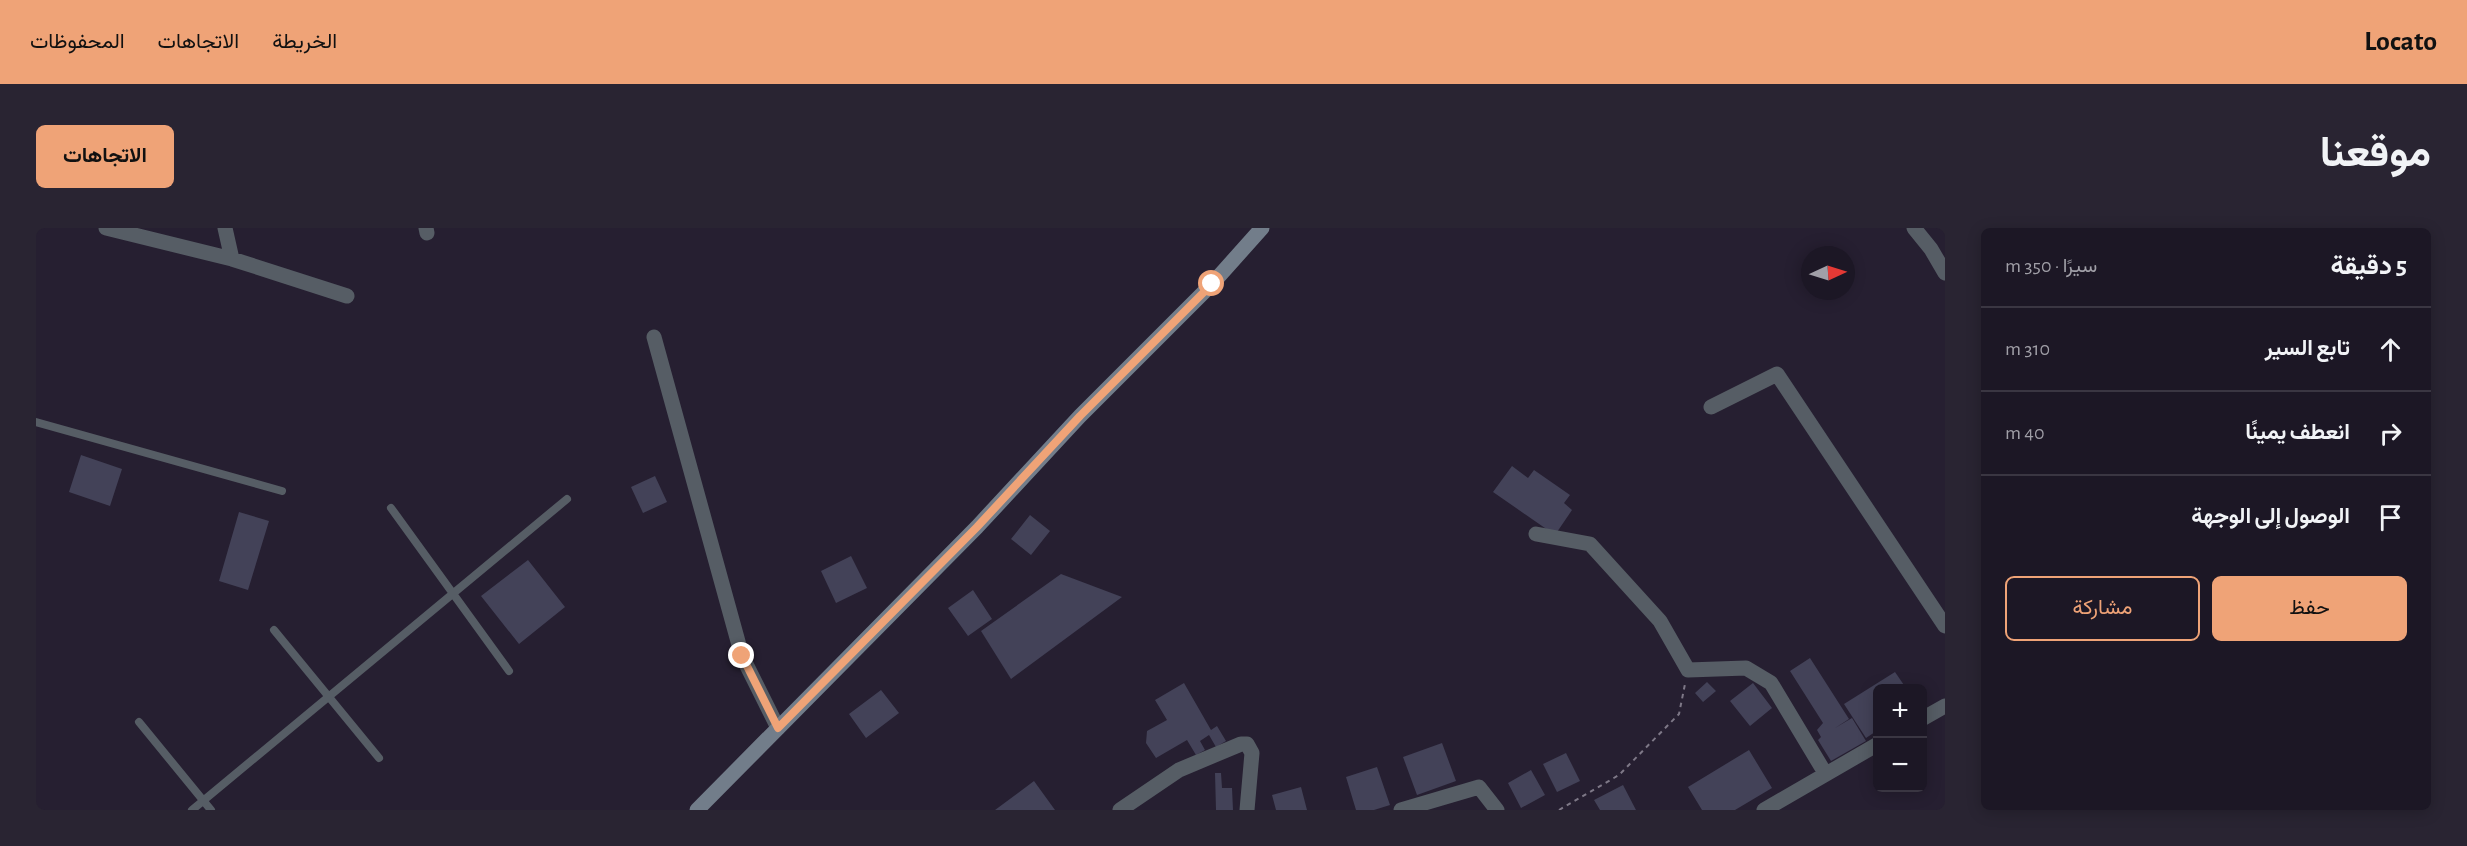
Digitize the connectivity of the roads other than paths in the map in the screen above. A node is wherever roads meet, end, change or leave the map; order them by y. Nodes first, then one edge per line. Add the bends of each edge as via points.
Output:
1 (106, 228) edge
2 (225, 228) edge
3 (1262, 228) edge
4 (1914, 228) edge
5 (232, 259) junction
6 (1945, 273) edge
7 (347, 296) dead end
8 (654, 337) dead end
9 (1711, 406) dead end
10 (36, 422) edge
11 (282, 491) dead end
12 (567, 499) dead end
13 (391, 508) dead end
14 (1536, 534) dead end
15 (454, 594) junction
16 (1945, 626) edge
17 (274, 630) dead end
18 (509, 671) dead end
19 (328, 698) junction
20 (1945, 706) edge
21 (1927, 717) edge
22 (139, 722) dead end
23 (778, 728) junction
24 (1873, 747) edge
25 (379, 758) dead end
26 (1825, 773) junction
27 (203, 801) junction
28 (1405, 809) edge
29 (192, 810) edge
30 (211, 810) edge
31 (697, 810) edge
32 (1120, 810) edge
33 (1247, 810) edge
34 (1497, 810) edge
35 (1764, 810) edge

1 - 5 street
2 - 5 street
3 - 23 street via 977,527
4 - 6 street
5 - 7 street
8 - 23 street via 742,656
9 - 16 street via 1777,374
10 - 11 lane
12 - 15 lane
13 - 15 lane
14 - 26 street via 1590,544 1660,621 1688,670 1746,668 1771,683
15 - 18 lane
15 - 19 lane
17 - 19 lane
19 - 25 lane
19 - 27 lane
20 - 21 street
22 - 27 lane
23 - 31 street
24 - 26 street
26 - 35 street
27 - 29 lane
27 - 30 lane
28 - 34 street via 1479,788
32 - 33 street via 1179,770 1241,744 1247,744 1252,753

